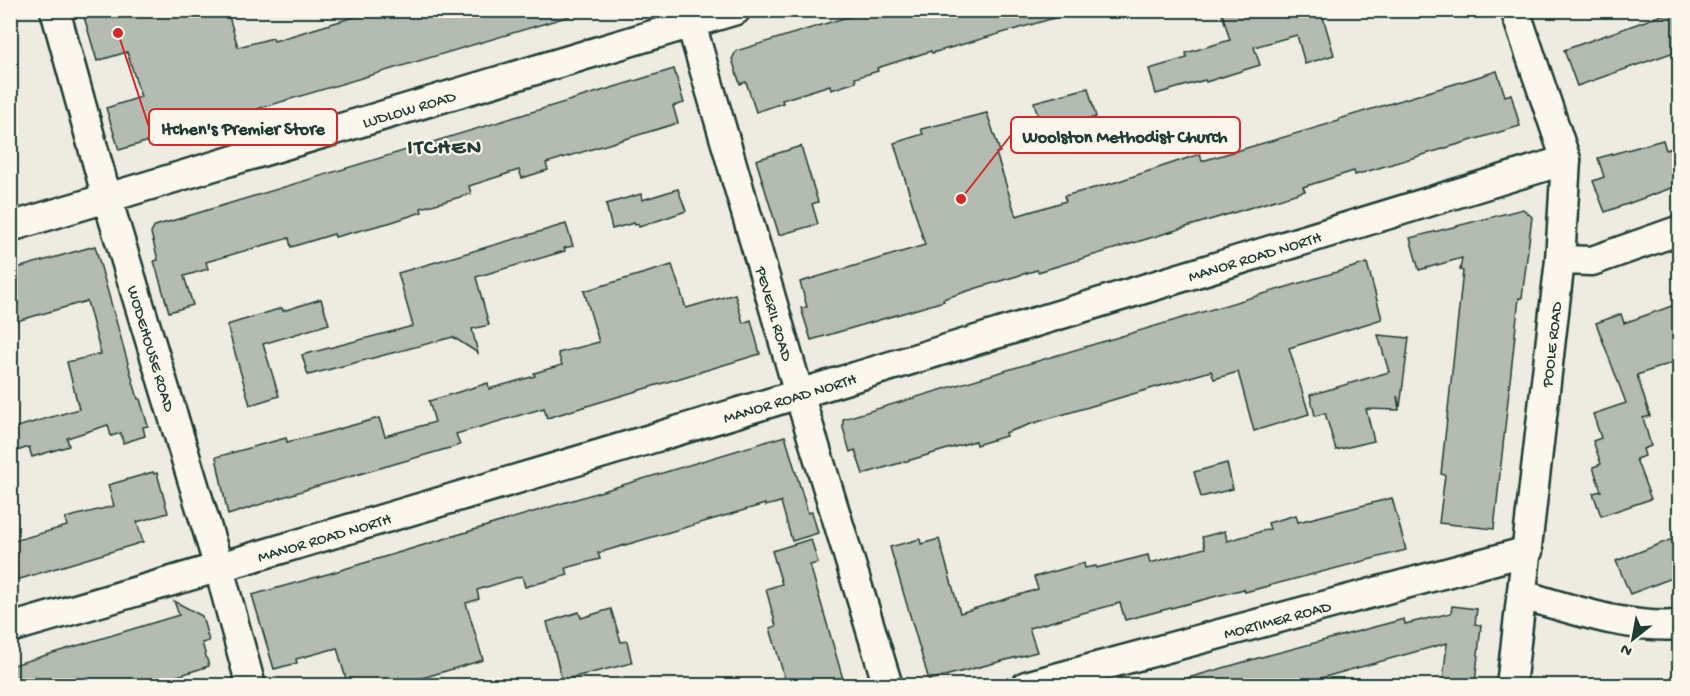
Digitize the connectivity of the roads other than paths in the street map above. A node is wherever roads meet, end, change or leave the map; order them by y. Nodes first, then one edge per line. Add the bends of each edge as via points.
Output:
1 (56, 10) edge
2 (736, 10) edge
3 (1521, 12) edge
4 (690, 17) edge
5 (1566, 160) junction
6 (106, 198) junction
7 (10, 227) edge
8 (1680, 230) edge
9 (1560, 260) junction
10 (799, 394) junction
11 (1528, 551) junction
12 (219, 568) junction
13 (1522, 595) junction
14 (1680, 625) edge
15 (10, 628) edge
16 (251, 686) edge
17 (888, 686) edge
18 (1026, 686) edge
19 (1511, 686) edge

1 - 6 street, WODEHOUSE ROAD
2 - 4 street, LUDLOW ROAD
3 - 5 street, POOLE ROAD
4 - 6 street, LUDLOW ROAD
4 - 10 street, PEVERIL ROAD
5 - 9 street, POOLE ROAD
5 - 10 street, MANOR ROAD NORTH
6 - 7 street, LUDLOW ROAD
6 - 12 street, WODEHOUSE ROAD
8 - 9 street via 1592,261
9 - 11 street, POOLE ROAD
10 - 12 street, MANOR ROAD NORTH
10 - 17 street, PEVERIL ROAD
11 - 13 street, POOLE ROAD
11 - 18 street, MORTIMER ROAD
12 - 15 street, MANOR ROAD NORTH
12 - 16 street, WODEHOUSE ROAD
13 - 14 street via 1610,619 1661,627
13 - 19 street, POOLE ROAD

